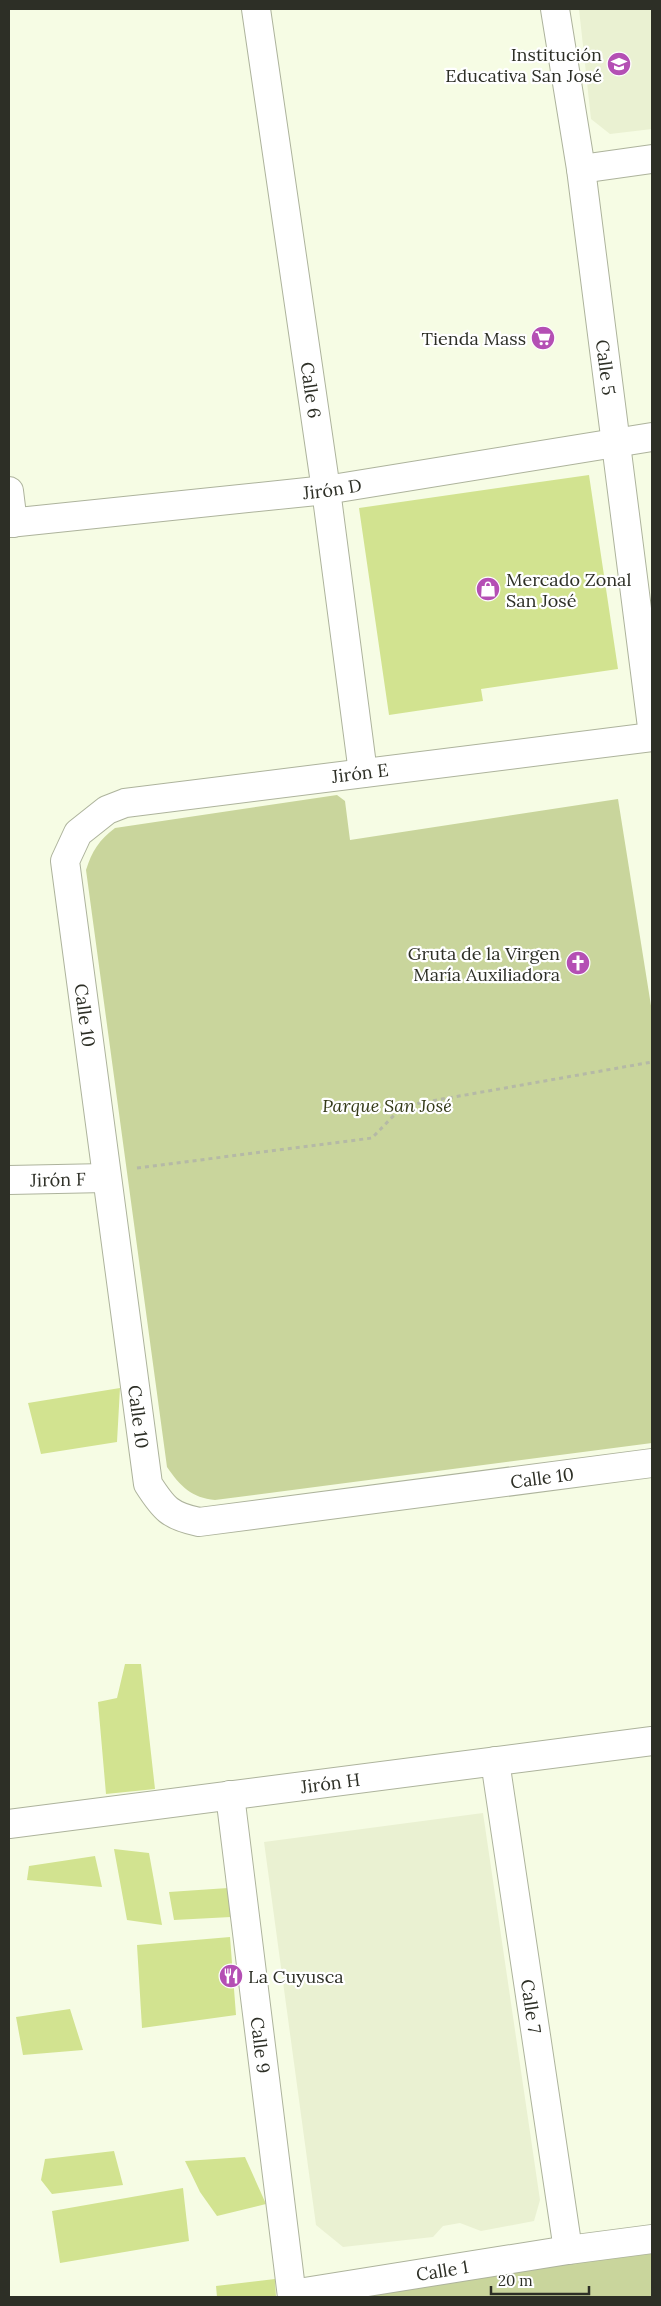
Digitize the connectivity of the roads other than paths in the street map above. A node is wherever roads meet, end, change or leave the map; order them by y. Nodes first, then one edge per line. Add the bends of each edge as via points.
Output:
1 (256, 9) edge
2 (556, 9) edge
3 (652, 159) edge
4 (581, 169) junction
5 (652, 437) edge
6 (616, 442) junction
7 (326, 490) junction
8 (9, 491) edge
9 (11, 523) edge
10 (652, 727) edge
11 (652, 737) edge
12 (363, 773) junction
13 (78, 833) joint
14 (105, 1175) junction
15 (9, 1180) edge
16 (652, 1462) edge
17 (652, 1741) edge
18 (495, 1761) junction
19 (230, 1795) junction
20 (9, 1824) edge
21 (652, 2239) edge
22 (568, 2250) junction
23 (292, 2296) edge

1 - 7 street, Calle 6
2 - 4 street, Calle 5
3 - 4 street
4 - 6 street, Calle 5
5 - 6 street, Jirón D
6 - 7 street, Jirón D
6 - 10 street, Calle 5
7 - 9 street, Jirón D
7 - 12 street, Calle 6
8 - 9 street
11 - 12 street, Jirón E
12 - 13 street, Jirón E via 125,803 107,810
13 - 14 street, Calle 10 via 65,861
14 - 15 street, Jirón F
14 - 16 street, Calle 10 via 148,1484 162,1505 179,1518 199,1522
17 - 18 street, Jirón H
18 - 19 street, Jirón H
18 - 22 street, Calle 7
19 - 20 street, Jirón H
19 - 23 street, Calle 9
21 - 22 street, Calle 1
22 - 23 street, Calle 1

